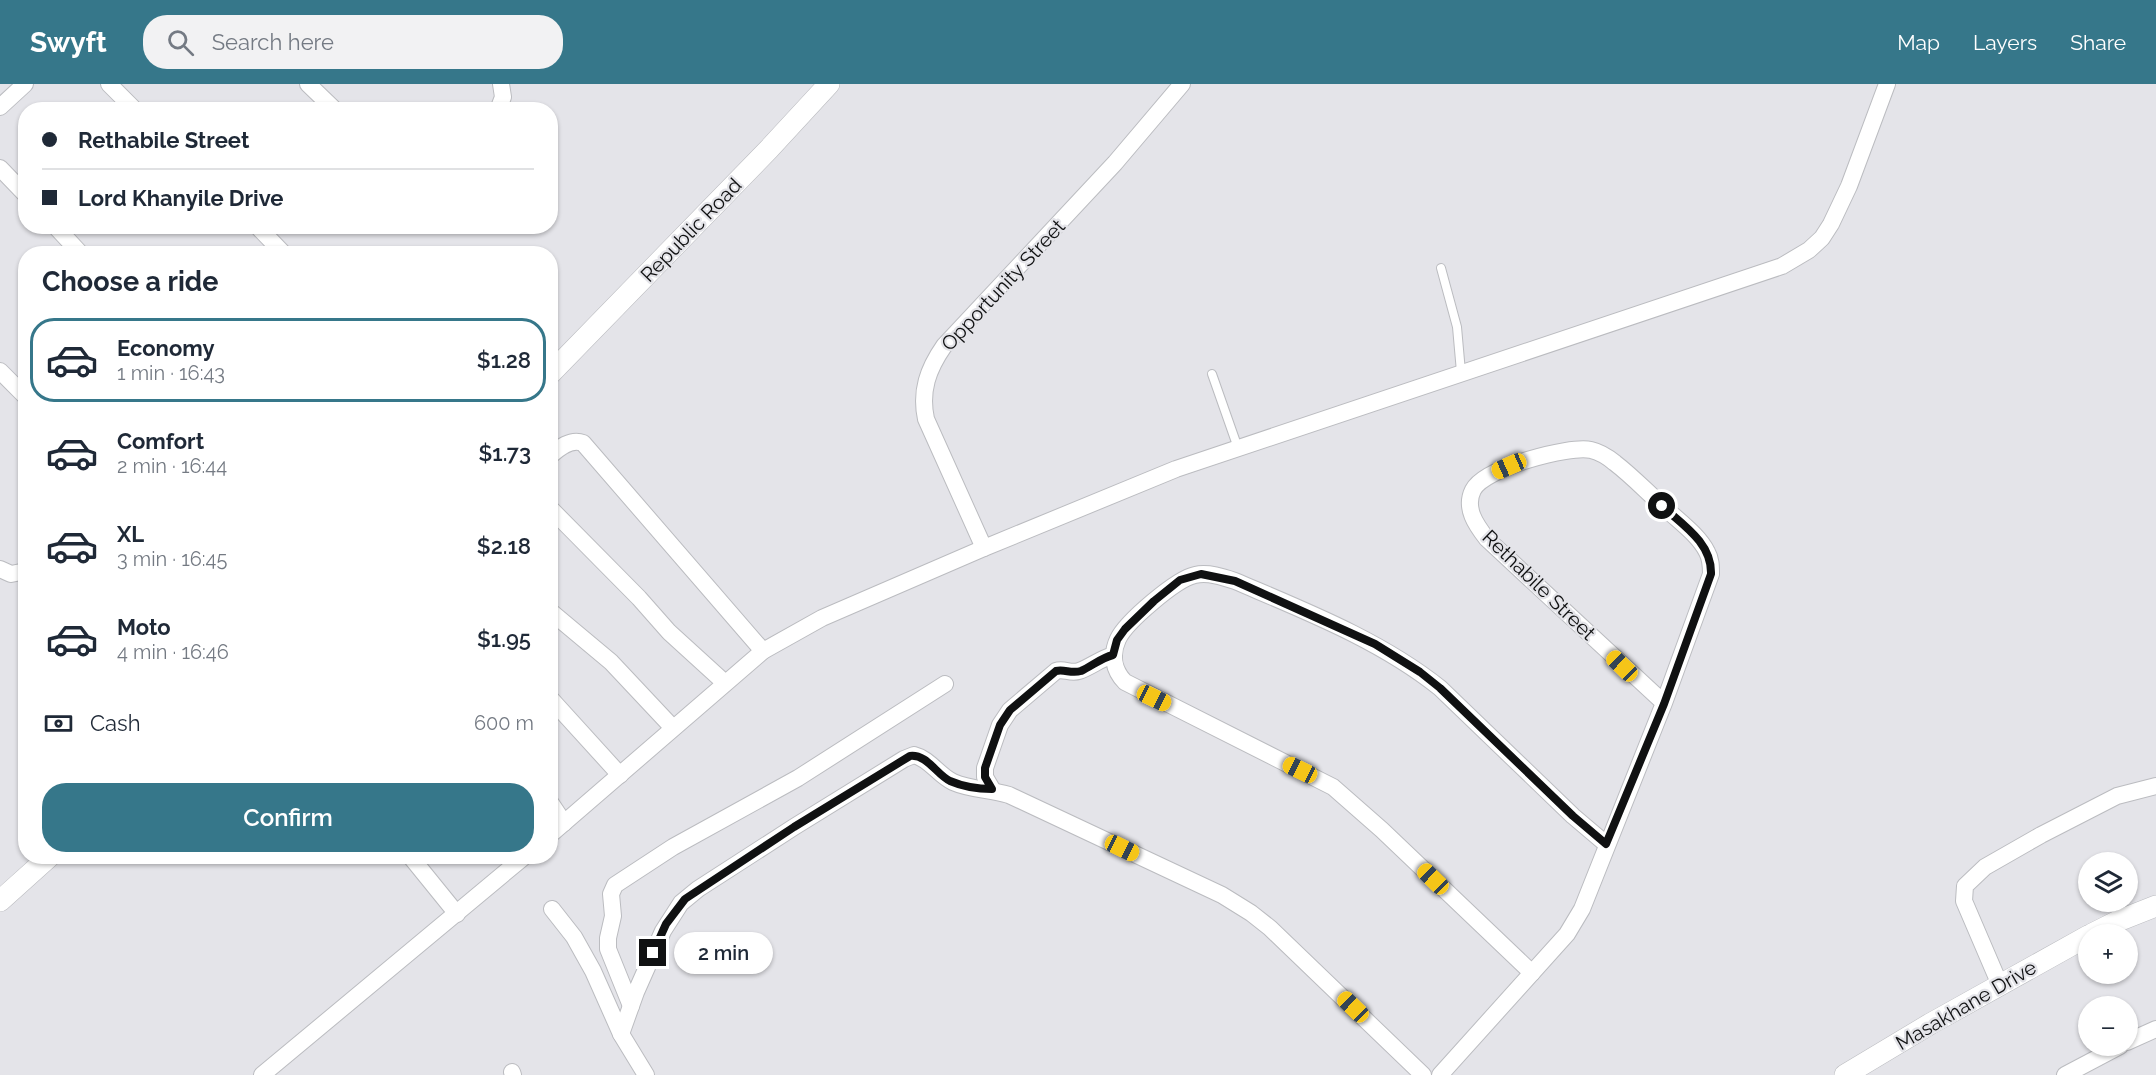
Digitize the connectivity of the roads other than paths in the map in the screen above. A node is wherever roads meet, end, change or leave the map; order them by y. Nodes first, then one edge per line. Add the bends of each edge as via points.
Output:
1 (25, 84) edge
2 (109, 84) edge
3 (308, 84) edge
4 (501, 84) edge
5 (829, 84) edge
6 (1182, 84) edge
7 (1887, 84) edge
8 (127, 102) edge
9 (327, 102) edge
10 (501, 102) edge
11 (0, 107) edge
12 (0, 168) edge
13 (18, 187) edge
14 (62, 234) edge
15 (264, 234) edge
16 (74, 246) edge
17 (277, 246) edge
18 (1441, 268) dead end
19 (558, 366) edge
20 (0, 371) edge
21 (1461, 372) junction
22 (1212, 374) dead end
23 (18, 389) edge
24 (1238, 448) junction
25 (558, 451) edge
26 (558, 516) edge
27 (984, 548) junction
28 (0, 569) edge
29 (18, 573) edge
30 (558, 618) edge
31 (763, 651) junction
32 (1113, 655) junction
33 (725, 683) junction
34 (945, 684) dead end
35 (1664, 704) junction
36 (558, 707) edge
37 (673, 728) junction
38 (620, 775) junction
39 (2156, 786) edge
40 (992, 789) junction
41 (558, 814) edge
42 (564, 823) junction
43 (558, 828) edge
44 (1606, 844) junction
45 (41, 864) edge
46 (416, 864) edge
47 (516, 864) edge
48 (0, 901) edge
49 (2156, 906) edge
50 (552, 909) dead end
51 (457, 914) junction
52 (2112, 924) edge
53 (2078, 942) edge
54 (1532, 973) junction
55 (2000, 985) junction
56 (631, 1005) junction
57 (2156, 1029) edge
58 (621, 1034) junction
59 (2138, 1037) edge
60 (2101, 1056) edge
61 (262, 1075) edge
62 (646, 1075) edge
63 (1423, 1075) edge
64 (1440, 1075) edge
65 (1845, 1075) edge
66 (2065, 1075) edge

1 - 11 street
2 - 8 street
3 - 9 street
4 - 10 street
5 - 19 street, Republic Road
6 - 27 street, Opportunity Street via 1115,163 944,346 928,376 923,403 926,419
7 - 21 street via 1831,224 1822,238 1798,258
12 - 13 street
14 - 16 street
15 - 17 street
18 - 21 lane via 1456,327
20 - 23 street
21 - 24 street
22 - 24 lane
24 - 27 street via 1176,469
25 - 31 street via 571,442 583,443
26 - 33 street via 669,632
27 - 31 street via 822,618
28 - 29 street
30 - 37 street via 611,662
31 - 33 street
32 - 40 street via 1081,671 1056,671 1010,710 987,759 985,777
32 - 44 street via 1125,629 1180,580 1201,574 1235,581 1375,644 1420,672
32 - 54 street via 1117,672 1133,687 1337,790
33 - 37 street
34 - 56 street via 798,778 673,847 615,885 608,949
35 - 35 street, Rethabile Street via 1711,574 1704,546 1615,462 1596,451 1578,449 1548,454 1503,468 1478,484 1473,491 1471,513 1487,539
35 - 44 street, Rethabile Street
36 - 38 street
37 - 38 street
38 - 42 street
39 - 55 street via 2117,796 2031,840 1969,880 1964,901
40 - 56 street via 950,781 918,756 904,759 685,899 666,924
40 - 63 street via 1050,813 1251,912
41 - 42 street
42 - 43 street
44 - 54 street, Rethabile Street via 1574,924
45 - 48 street
46 - 51 street
47 - 51 street
49 - 52 street, Masakhane Drive
50 - 58 street via 574,937
51 - 61 street
53 - 55 street, Masakhane Drive
54 - 64 street, Rethabile Street
55 - 65 street, Masakhane Drive
56 - 58 street
57 - 59 street
58 - 62 street
60 - 66 street

